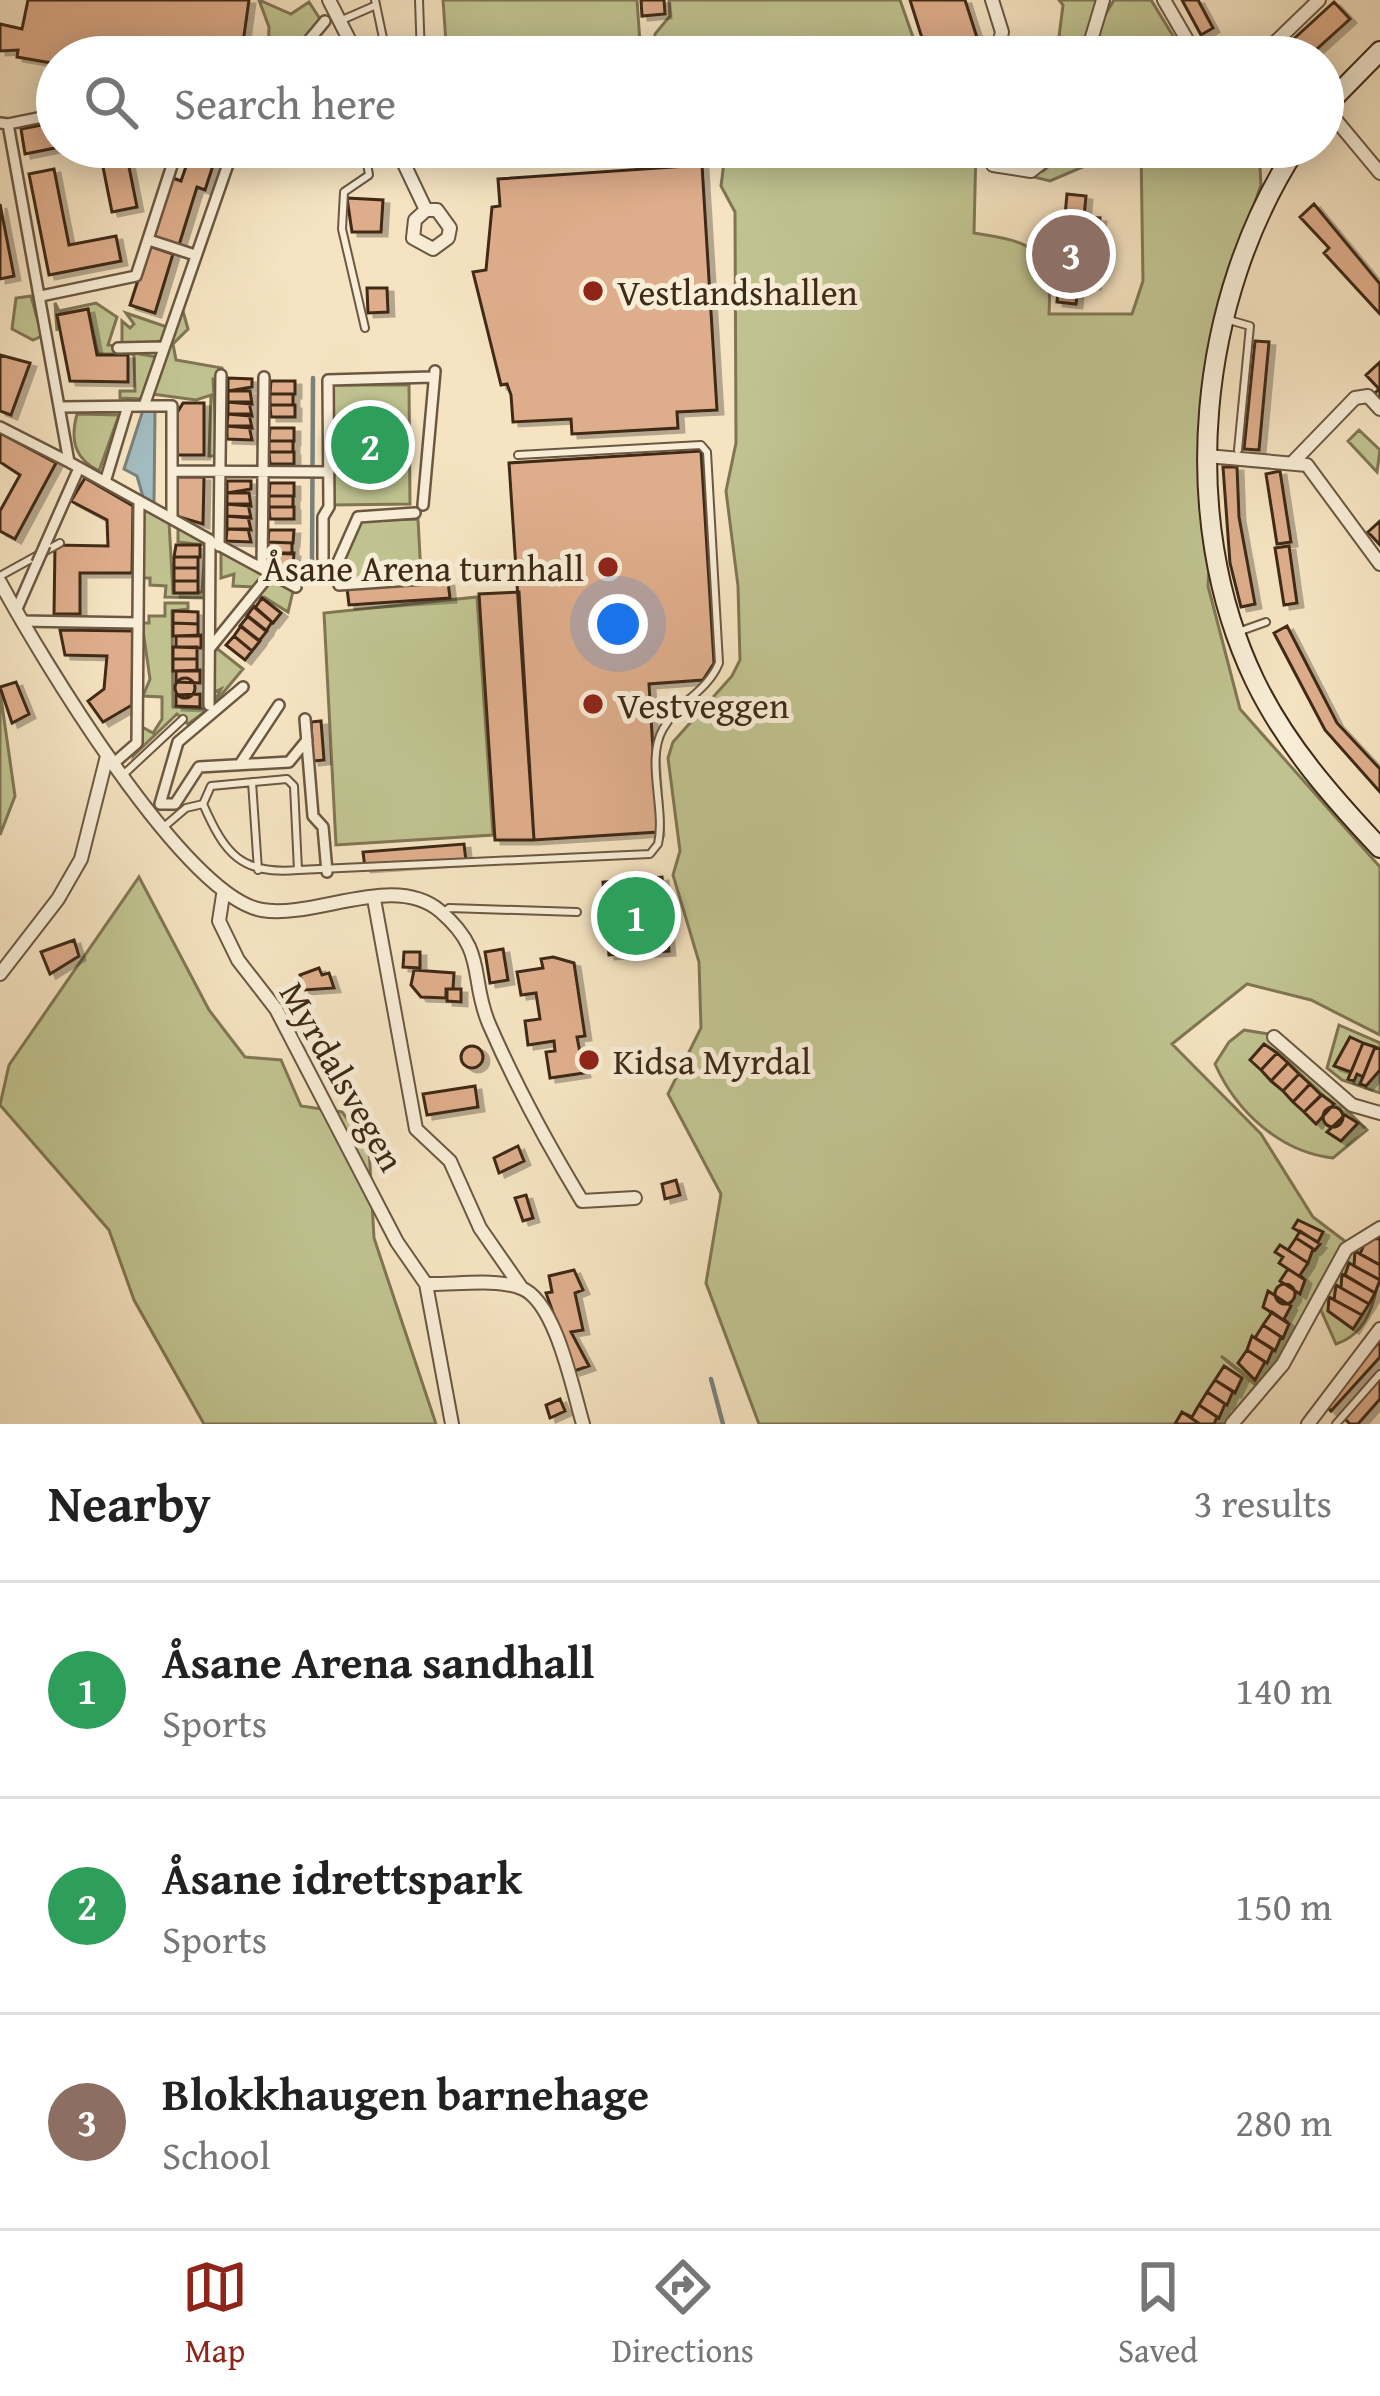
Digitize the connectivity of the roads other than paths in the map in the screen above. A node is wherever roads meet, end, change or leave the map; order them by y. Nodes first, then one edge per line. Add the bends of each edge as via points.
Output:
1 (328, 0) edge
2 (419, 0) edge
3 (992, 0) edge
4 (1103, 0) edge
5 (1164, 0) edge
6 (1319, 0) edge
7 (374, 3) edge
8 (342, 20) junction
9 (325, 21) dead end
10 (312, 36) edge
11 (349, 36) edge
12 (382, 36) edge
13 (421, 36) edge
14 (1001, 36) edge
15 (1093, 36) edge
16 (1185, 36) edge
17 (1282, 36) edge
18 (1380, 51) edge
19 (1344, 88) edge
20 (36, 118) edge
21 (4, 123) edge
22 (1344, 126) edge
23 (171, 168) edge
24 (226, 168) edge
25 (368, 168) edge
26 (406, 168) edge
27 (1284, 168) edge
28 (1380, 173) edge
29 (426, 209) dead end
30 (149, 240) junction
31 (195, 255) junction
32 (41, 296) junction
33 (1227, 320) junction
34 (365, 328) dead end
35 (164, 347) junction
36 (118, 348) dead end
37 (220, 375) dead end
38 (264, 377) dead end
39 (128, 406) junction
40 (144, 406) junction
41 (62, 407) junction
42 (1380, 409) edge
43 (0, 427) edge
44 (1238, 451) dead end
45 (518, 455) dead end
46 (1207, 456) junction
47 (1294, 461) junction
48 (74, 465) junction
49 (172, 471) junction
50 (220, 471) junction
51 (262, 472) junction
52 (324, 472) junction
53 (105, 482) junction
54 (139, 501) junction
55 (172, 518) junction
56 (60, 543) dead end
57 (215, 543) junction
58 (323, 558) dead end
59 (338, 562) dead end
60 (1380, 565) edge
61 (267, 571) junction
62 (0, 579) edge
63 (424, 579) dead end
64 (339, 585) dead end
65 (296, 587) dead end
66 (18, 616) junction
67 (138, 622) junction
68 (1266, 622) dead end
69 (1235, 633) junction
70 (209, 649) junction
71 (243, 687) dead end
72 (279, 705) dead end
73 (209, 706) dead end
74 (183, 719) dead end
75 (305, 719) dead end
76 (307, 740) junction
77 (240, 764) junction
78 (114, 765) junction
79 (252, 782) junction
80 (202, 804) junction
81 (165, 826) junction
82 (1377, 842) edge
83 (298, 870) junction
84 (258, 871) junction
85 (327, 872) junction
86 (223, 895) junction
87 (374, 899) junction
88 (577, 912) dead end
89 (443, 914) junction
90 (0, 974) edge
91 (1274, 1037) dead end
92 (1380, 1113) edge
93 (635, 1198) dead end
94 (1380, 1228) edge
95 (426, 1284) junction
96 (521, 1287) junction
97 (1380, 1329) edge
98 (1380, 1374) edge
99 (452, 1424) edge
100 (584, 1424) edge
101 (1232, 1424) edge
102 (1308, 1424) edge
103 (1336, 1424) edge

1 - 8 street
2 - 13 lane
3 - 14 street
4 - 15 street
5 - 16 street
6 - 17 street
7 - 8 lane
7 - 12 lane
8 - 11 street
9 - 10 street
18 - 19 main road
20 - 21 street
21 - 32 street
22 - 28 street
23 - 30 street
24 - 31 street
25 - 34 lane via 344,192 339,213
26 - 29 street
27 - 33 main road via 1236,278
30 - 31 street
30 - 32 street via 136,276
31 - 35 street
32 - 41 street
33 - 44 lane via 1250,326
33 - 46 main road
35 - 36 street
35 - 40 street
37 - 50 street
38 - 51 street
39 - 40 street
39 - 41 street
39 - 53 street
40 - 49 street via 172,406
41 - 48 street
42 - 47 street via 1368,396 1355,398
43 - 48 street
45 - 85 lane via 701,445 707,452 719,663 656,747 658,844 650,854
46 - 47 street via 1251,467
46 - 69 main road via 1213,552
47 - 60 street via 1307,465
48 - 53 street
48 - 66 street, bridge
49 - 50 street
49 - 55 street
50 - 51 street
50 - 57 street
51 - 52 street
51 - 61 street
52 - 58 street
52 - 59 street via 328,380 433,374 419,509 358,517
53 - 54 street
54 - 55 street
54 - 67 street
55 - 57 street
56 - 62 lane
57 - 61 street
57 - 70 street
61 - 65 street
61 - 70 street
62 - 66 street, Myrdalsvegen
63 - 64 street
66 - 67 street
66 - 78 street, Myrdalsvegen
67 - 78 street via 137,742
68 - 69 lane
69 - 82 main road via 1290,742
70 - 73 street
71 - 77 street via 178,742 160,804 175,804 199,766
72 - 77 street
74 - 78 lane
75 - 76 street
76 - 77 street via 289,762
76 - 85 street
78 - 81 street, Myrdalsvegen
78 - 90 street via 81,859
79 - 80 lane via 211,786
79 - 83 lane via 287,779 294,786
79 - 84 lane
80 - 81 lane
80 - 84 lane via 228,850
81 - 86 street, Myrdalsvegen
83 - 84 lane
83 - 85 lane
86 - 87 street via 267,912
86 - 95 street, Myrdalsvegen via 219,921 238,960 276,1010
87 - 89 street via 418,898
87 - 96 street, Myrdalsvegen via 416,1129 450,1161 480,1228
88 - 89 lane
89 - 93 street via 475,956 489,1022 582,1202
91 - 92 street via 1352,1105
94 - 101 street via 1346,1249 1283,1364
95 - 96 street
95 - 99 street, Myrdalsvegen
96 - 100 street, Myrdalsvegen via 545,1310
97 - 102 street
98 - 103 lane

